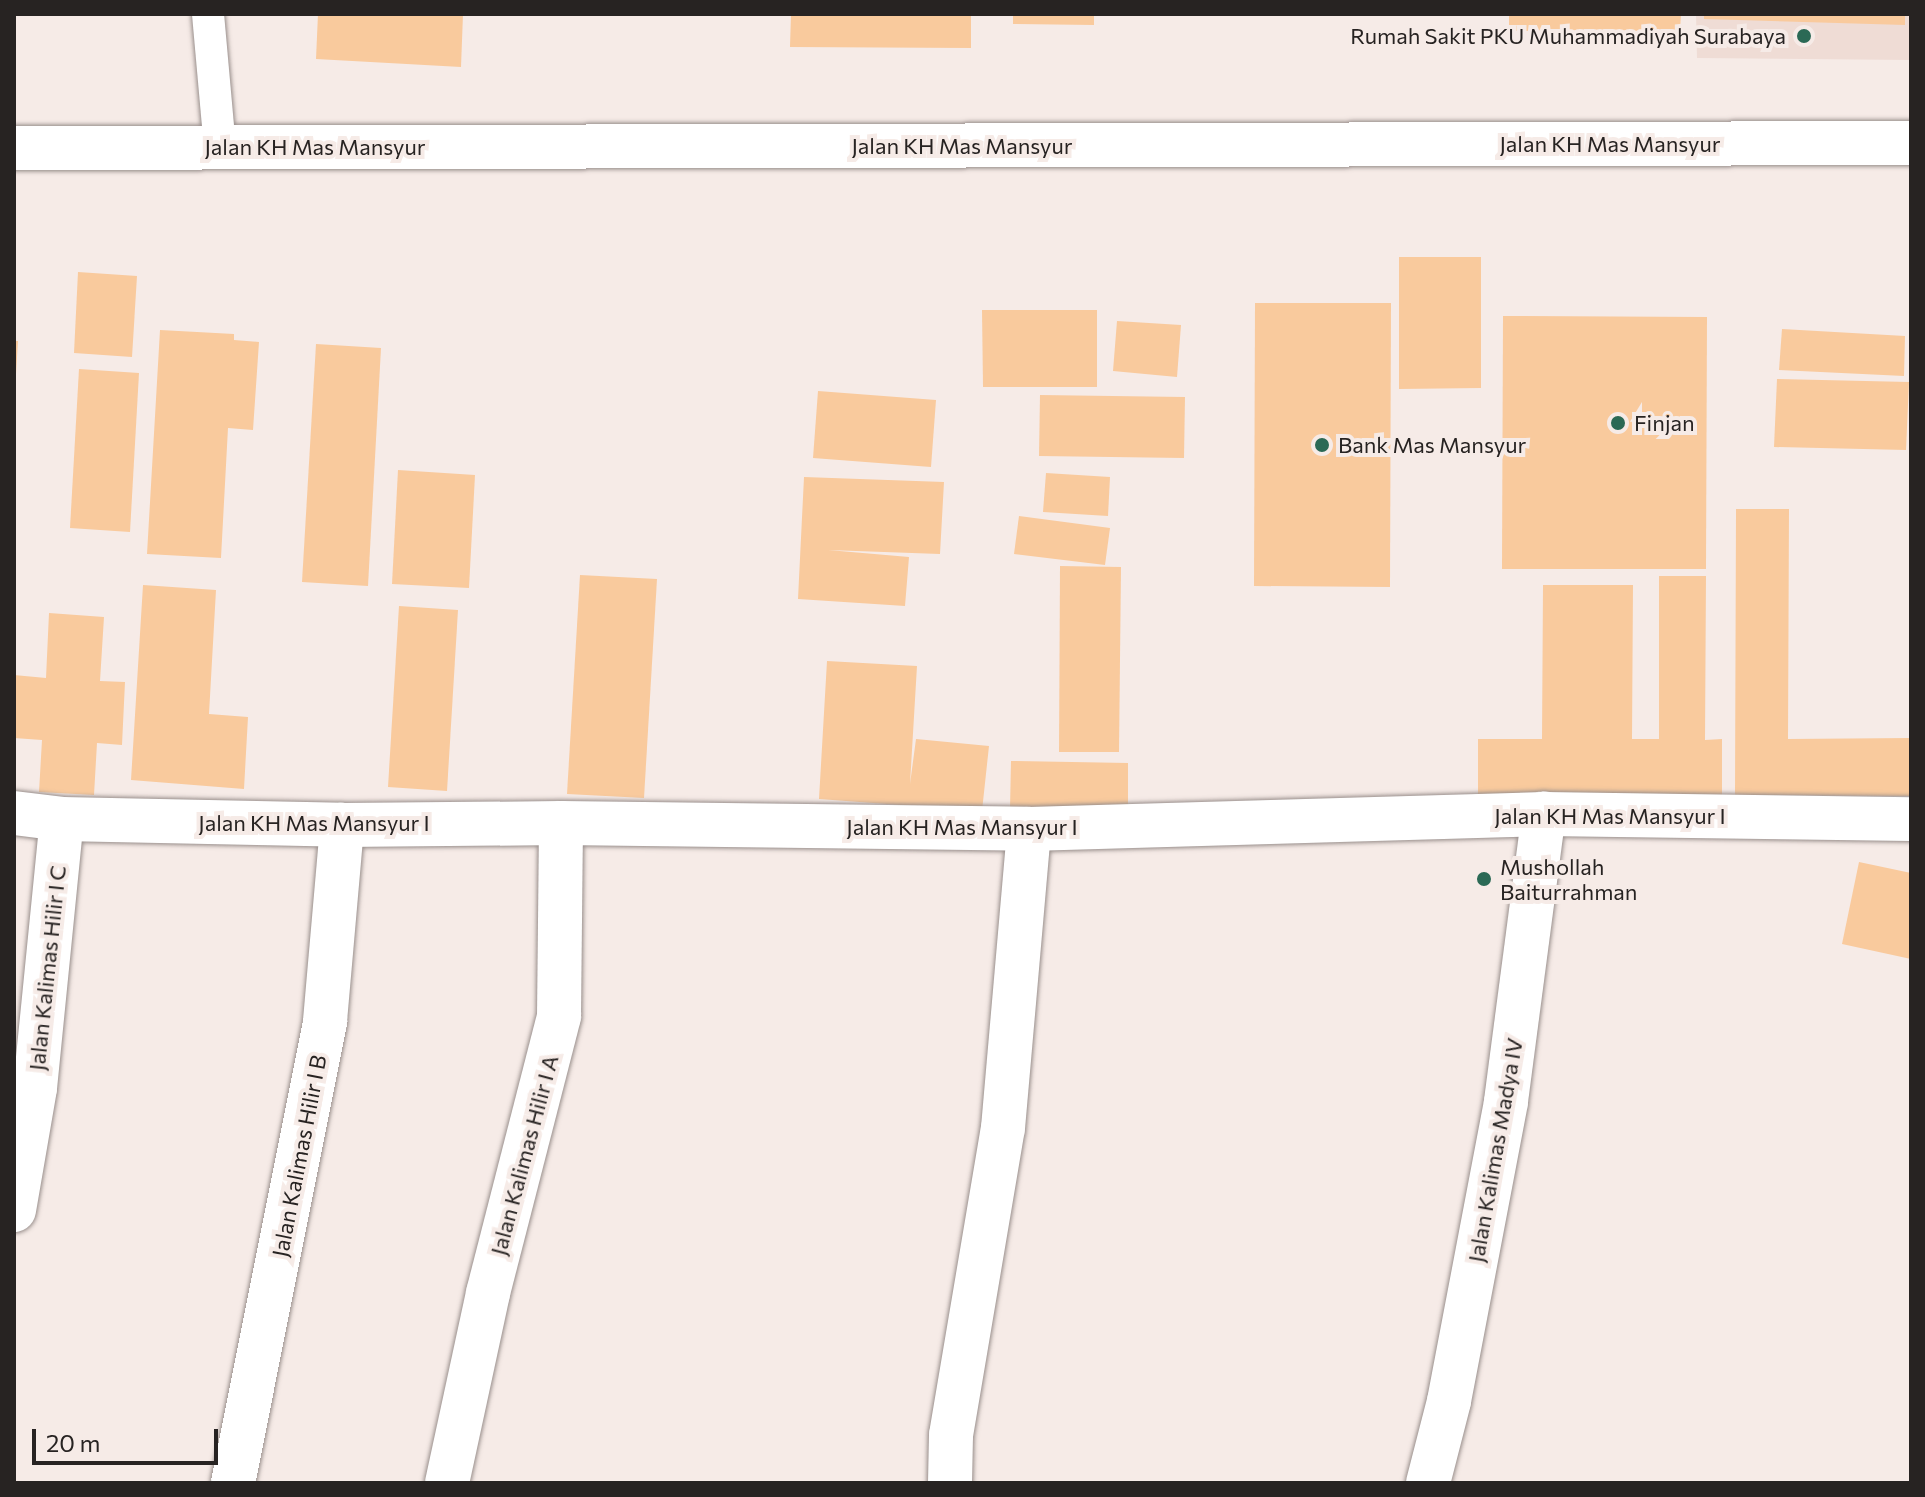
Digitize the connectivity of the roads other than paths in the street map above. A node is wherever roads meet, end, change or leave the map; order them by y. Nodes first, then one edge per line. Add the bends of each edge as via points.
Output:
1 (208, 14) edge
2 (1911, 143) edge
3 (14, 148) edge
4 (220, 148) junction
5 (14, 813) edge
6 (1544, 814) junction
7 (62, 819) junction
8 (1911, 819) edge
9 (561, 823) junction
10 (342, 825) junction
11 (1029, 829) junction
12 (14, 1210) edge
13 (233, 1483) edge
14 (447, 1483) edge
15 (950, 1483) edge
16 (1428, 1483) edge

1 - 4 lane
2 - 4 street, Jalan KH Mas Mansyur
3 - 4 street, Jalan KH Mas Mansyur
5 - 7 street, Jalan KH Mas Mansyur I
6 - 8 street, Jalan KH Mas Mansyur I
6 - 11 street, Jalan KH Mas Mansyur I
6 - 16 street, Jalan Kalimas Madya IV via 1506,1101 1449,1401
7 - 10 street, Jalan KH Mas Mansyur I
7 - 12 street, Jalan Kalimas Hilir I C via 35,1088
9 - 10 street, Jalan KH Mas Mansyur I
9 - 11 street, Jalan KH Mas Mansyur I
9 - 14 street, Jalan Kalimas Hilir I A via 559,1016 488,1293
10 - 13 street, Jalan Kalimas Hilir I B via 325,1021
11 - 15 street via 1003,1128 951,1435

